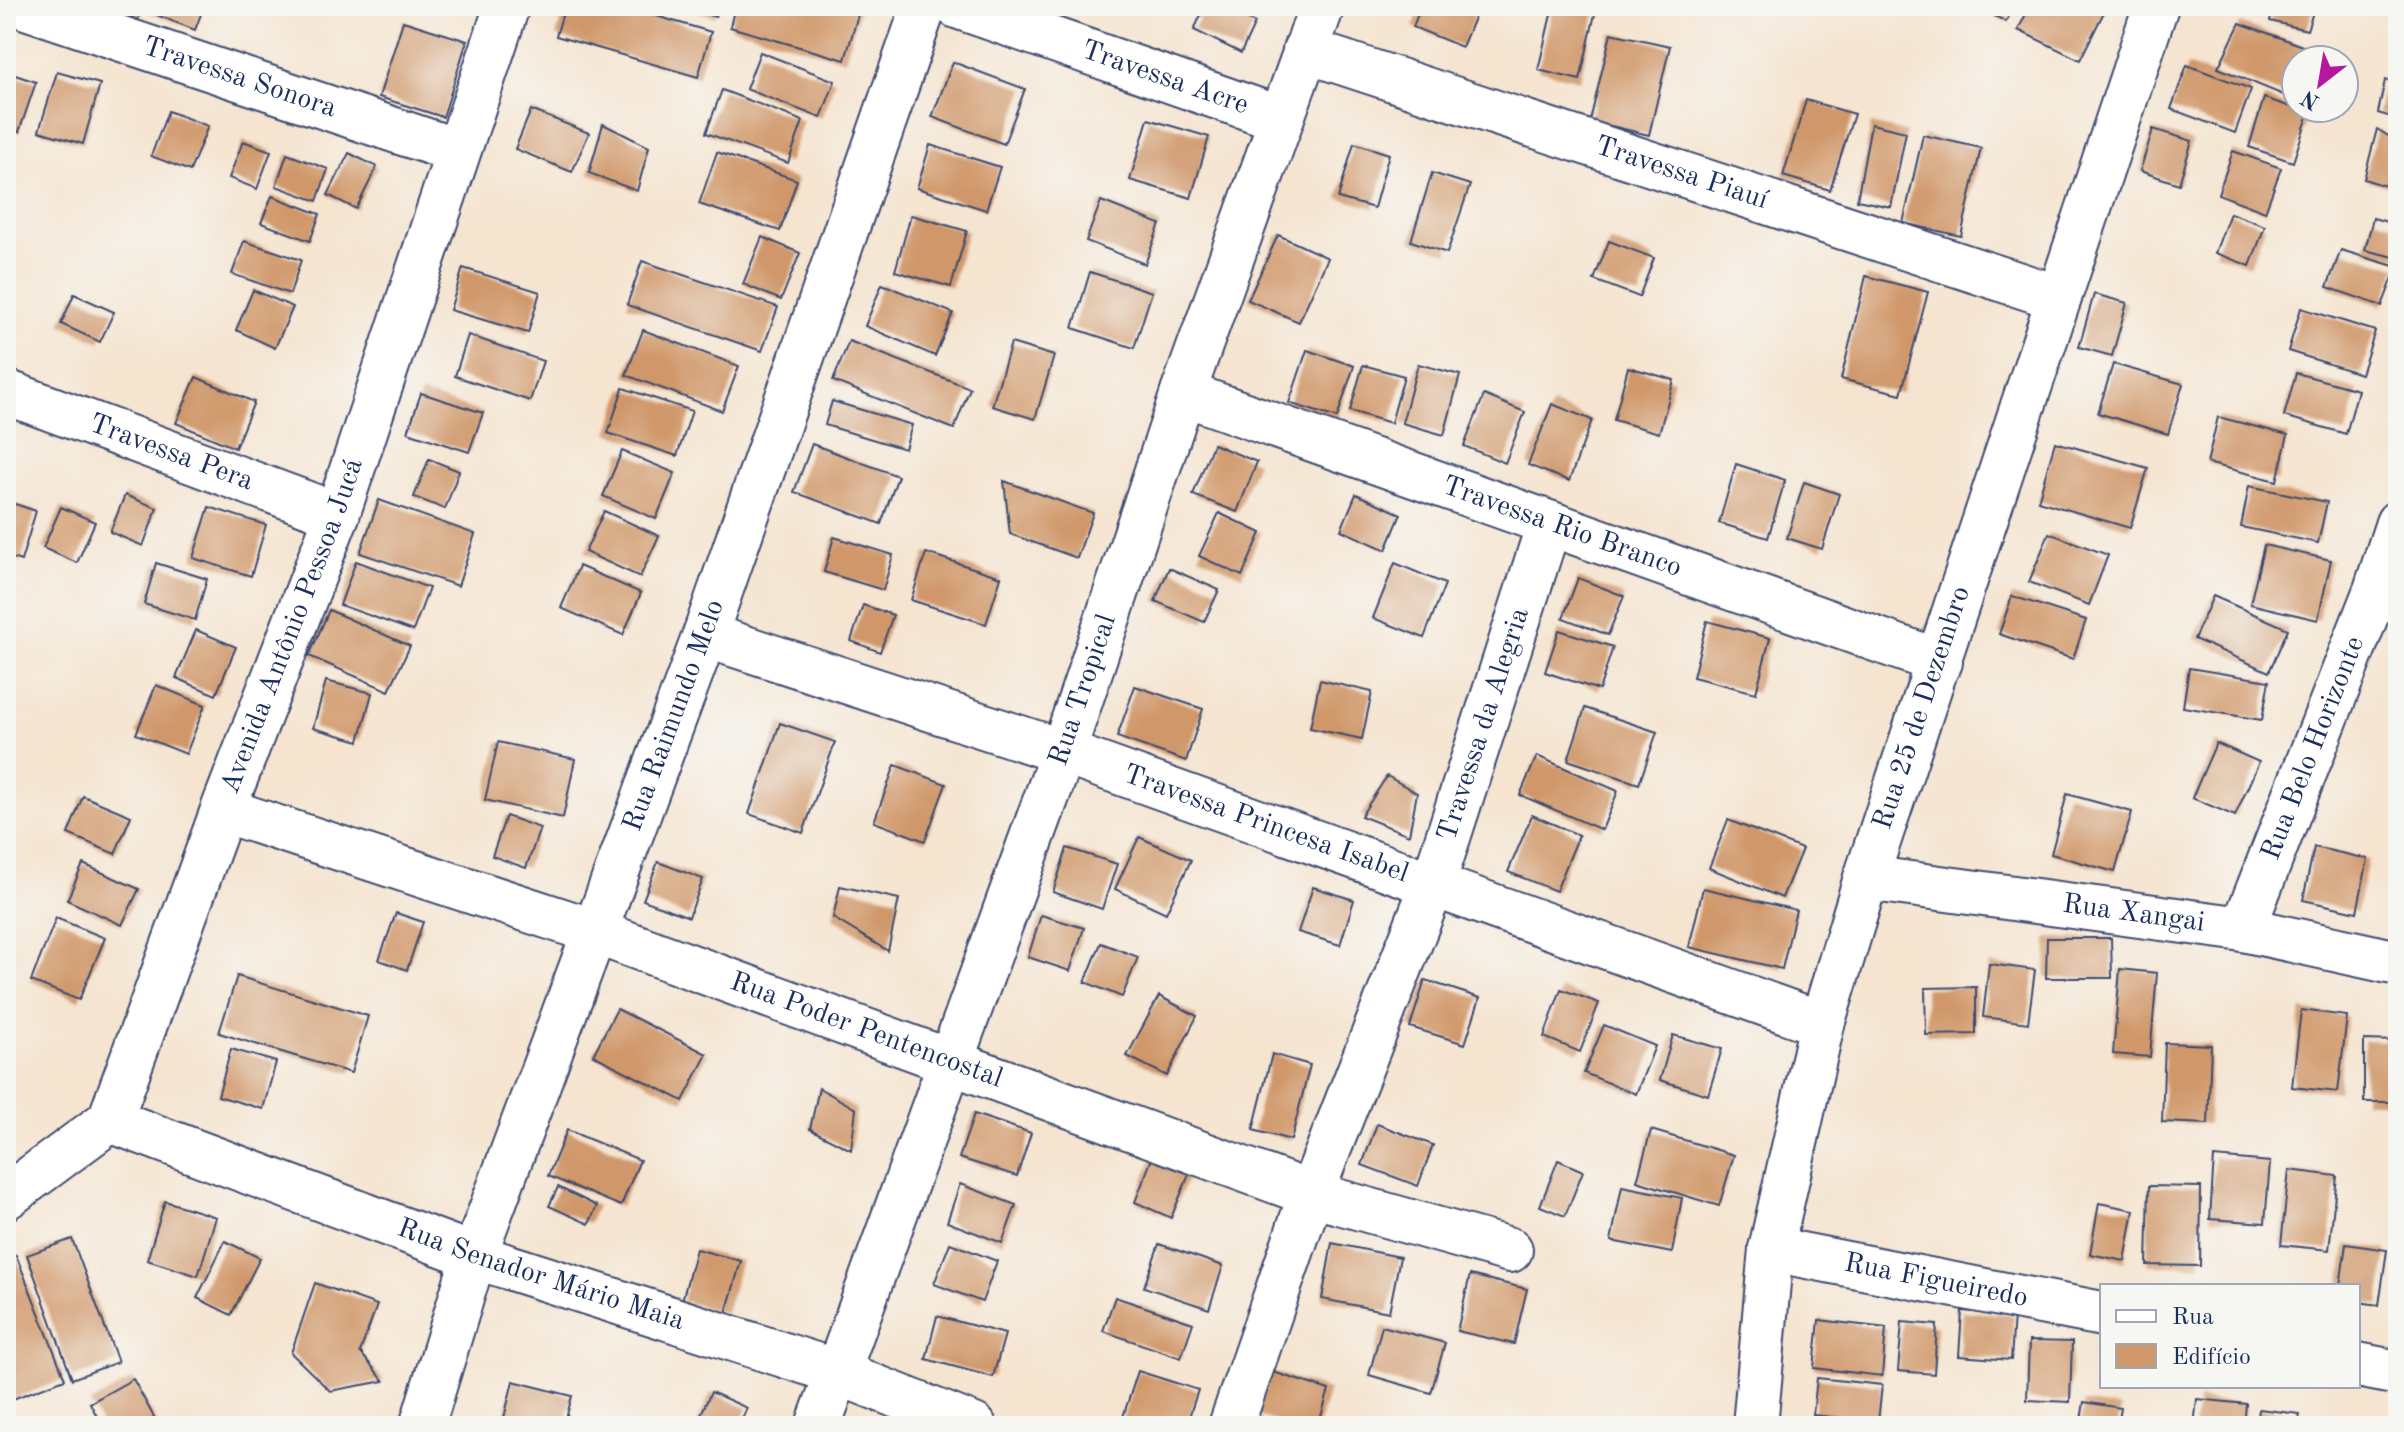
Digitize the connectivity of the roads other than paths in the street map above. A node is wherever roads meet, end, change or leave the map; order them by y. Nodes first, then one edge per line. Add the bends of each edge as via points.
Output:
1 (23, 6) edge
2 (507, 6) edge
3 (924, 6) edge
4 (957, 6) edge
5 (1322, 6) edge
6 (2156, 6) edge
7 (1305, 50) junction
8 (1281, 119) junction
9 (457, 151) junction
10 (2059, 298) junction
11 (6, 392) edge
12 (1183, 393) junction
13 (337, 515) junction
14 (2398, 523) edge
15 (1549, 524) junction
16 (2387, 592) edge
17 (705, 635) junction
18 (1940, 662) junction
19 (1063, 752) junction
20 (223, 810) junction
21 (1866, 878) junction
22 (1433, 884) junction
23 (2243, 929) junction
24 (596, 932) junction
25 (2398, 963) edge
26 (1822, 1024) junction
27 (953, 1061) junction
28 (110, 1120) junction
29 (1311, 1194) junction
30 (7, 1195) edge
31 (1771, 1249) junction
32 (1510, 1250) dead end
33 (474, 1256) junction
34 (2100, 1314) edge
35 (2360, 1365) edge
36 (837, 1372) junction
37 (2398, 1373) edge
38 (422, 1426) edge
39 (818, 1426) edge
40 (974, 1426) edge
41 (1231, 1426) edge
42 (1755, 1426) edge

1 - 9 street, Travessa Sonora
2 - 9 street, Avenida Antônio Pessoa Jucá
3 - 17 street, Rua Raimundo Melo
4 - 8 street, Travessa Acre
5 - 7 street, Rua Tropical
6 - 10 street, Rua 25 de Dezembro
7 - 8 street, Rua Tropical
7 - 10 street, Travessa Piauí
8 - 12 street, Rua Tropical
9 - 13 street, Avenida Antônio Pessoa Jucá
10 - 18 street, Rua 25 de Dezembro
11 - 13 street, Travessa Pera
12 - 15 street, Travessa Rio Branco
12 - 19 street, Rua Tropical
13 - 20 street, Avenida Antônio Pessoa Jucá
14 - 16 street, Rua Belo Horizonte
15 - 18 street, Travessa Rio Branco
15 - 22 street, Travessa da Alegria
16 - 23 street, Rua Belo Horizonte
17 - 19 street, Travessa Princesa Isabel
17 - 24 street, Rua Raimundo Melo
18 - 21 street, Rua 25 de Dezembro
19 - 22 street, Travessa Princesa Isabel
19 - 27 street, Rua Tropical
20 - 24 street, Rua Poder Pentencostal
20 - 28 street, Avenida Antônio Pessoa Jucá
21 - 23 street, Rua Xangai
21 - 26 street, Rua 25 de Dezembro
22 - 26 street, Travessa Princesa Isabel
22 - 29 street, Travessa da Alegria
23 - 25 street, Rua Xangai
24 - 27 street, Rua Poder Pentencostal
24 - 33 street, Rua Raimundo Melo
26 - 31 street, Rua 25 de Dezembro
27 - 29 street, Rua Poder Pentencostal
27 - 36 street, Rua Tropical
28 - 30 street
28 - 33 street, Rua Senador Mário Maia
29 - 32 street, Rua Poder Pentencostal
29 - 41 street, Travessa da Alegria
31 - 34 street, Rua Figueiredo
31 - 42 street, Rua 25 de Dezembro
33 - 36 street, Rua Senador Mário Maia
33 - 38 street, Rua Raimundo Melo
35 - 37 street
36 - 39 street, Rua Tropical
36 - 40 street, Rua Senador Mário Maia

